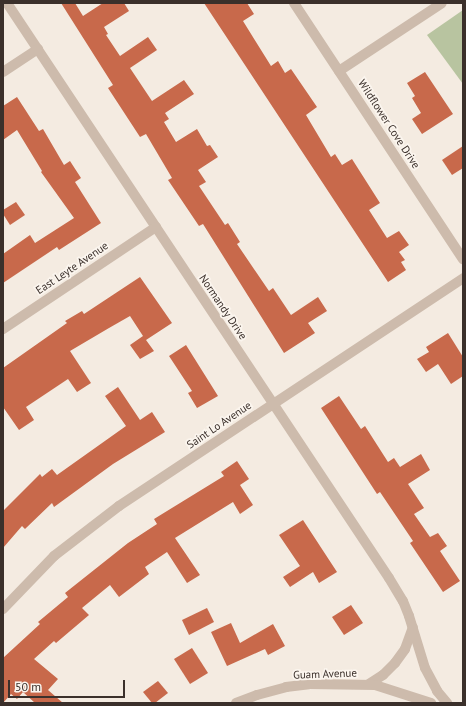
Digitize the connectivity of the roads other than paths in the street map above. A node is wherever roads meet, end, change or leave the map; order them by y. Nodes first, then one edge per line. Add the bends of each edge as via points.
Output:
1 (6, 3) edge
2 (294, 3) edge
3 (442, 3) edge
4 (38, 49) junction
5 (340, 71) junction
6 (3, 72) edge
7 (156, 227) junction
8 (463, 258) edge
9 (463, 278) edge
10 (3, 329) edge
11 (273, 403) junction
12 (3, 609) edge
13 (413, 627) junction
14 (369, 684) junction
15 (236, 703) edge
16 (431, 703) edge
17 (447, 703) edge

1 - 4 street, Normandy Drive
2 - 5 street, Wildflower Cove Drive
3 - 5 street
4 - 6 street
4 - 7 street, Normandy Drive
5 - 8 street, Wildflower Cove Drive
7 - 10 street, East Leyte Avenue
7 - 11 street, Normandy Drive
9 - 11 street, Saint Lo Avenue
11 - 12 street, Saint Lo Avenue via 119,506 82,534 54,556
11 - 13 street, Normandy Drive via 389,578 403,601
13 - 14 street via 398,660
13 - 17 street, Normandy Drive via 425,668 437,691
14 - 15 street, Guam Avenue via 309,684 286,687
14 - 16 street

